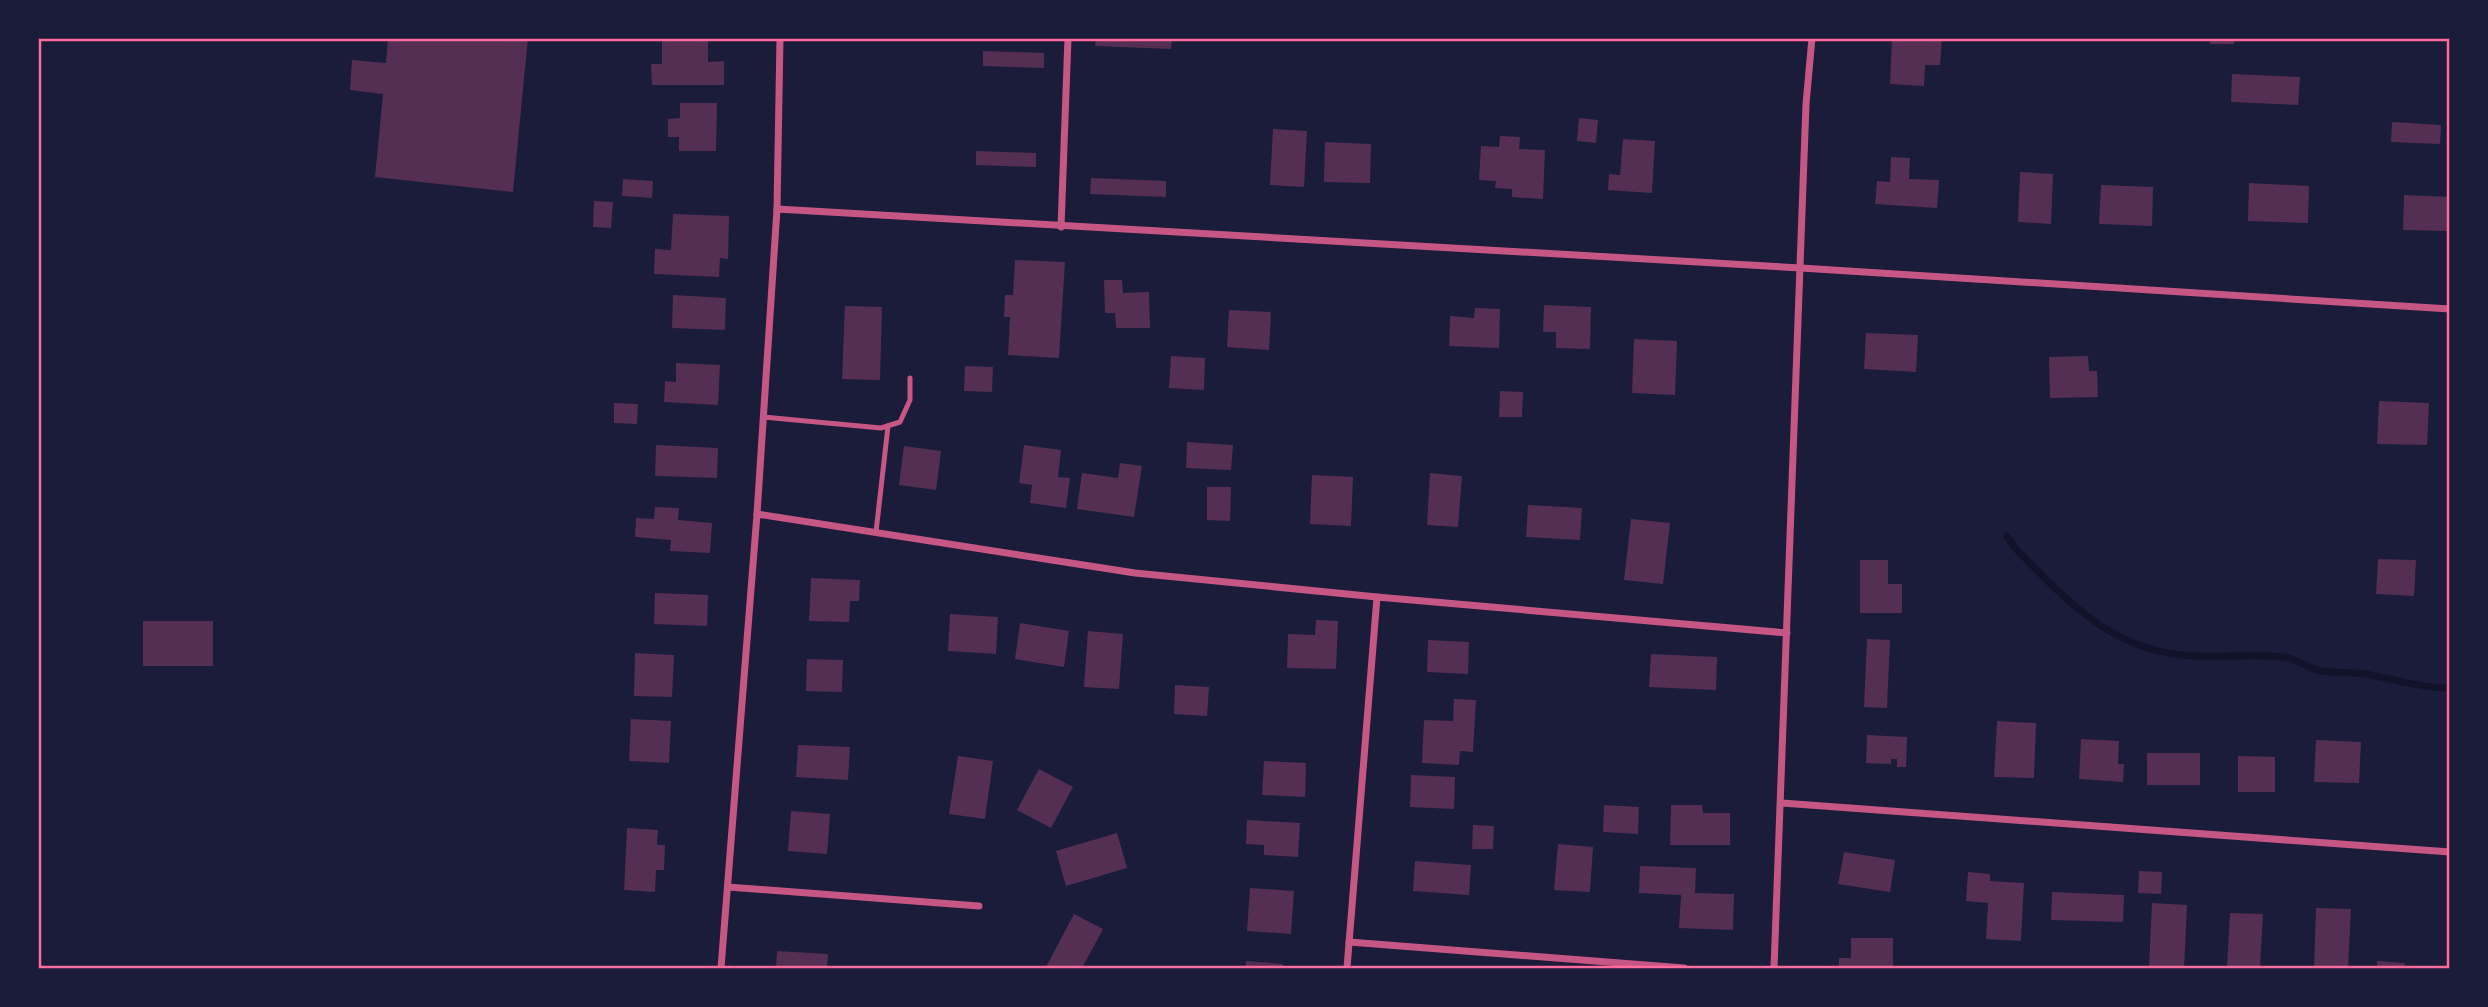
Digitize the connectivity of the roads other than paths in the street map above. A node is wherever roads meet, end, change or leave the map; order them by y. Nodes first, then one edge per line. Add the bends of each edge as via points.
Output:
1 (780, 38) edge
2 (1068, 38) edge
3 (1812, 38) edge
4 (777, 209) junction
5 (1061, 227) junction
6 (1801, 268) junction
7 (2449, 309) edge
8 (910, 378) dead end
9 (763, 417) junction
10 (888, 426) junction
11 (757, 514) junction
12 (876, 532) junction
13 (1377, 597) junction
14 (1787, 633) junction
15 (1782, 803) junction
16 (2449, 852) edge
17 (728, 887) junction
18 (979, 906) dead end
19 (1349, 942) junction
20 (721, 968) edge
21 (1348, 968) edge
22 (1684, 968) edge
23 (1774, 968) edge

1 - 4 street
2 - 5 street
3 - 6 street
4 - 5 street
4 - 9 street
5 - 6 street
6 - 7 street
6 - 14 street
8 - 10 lane via 910,400 900,422
9 - 10 lane
9 - 11 street
10 - 12 lane
11 - 12 street
11 - 17 street
12 - 13 street via 1135,572
13 - 14 street
13 - 19 street
14 - 15 street
15 - 16 street
15 - 23 street
17 - 18 street
17 - 20 street
19 - 21 street
19 - 22 street

